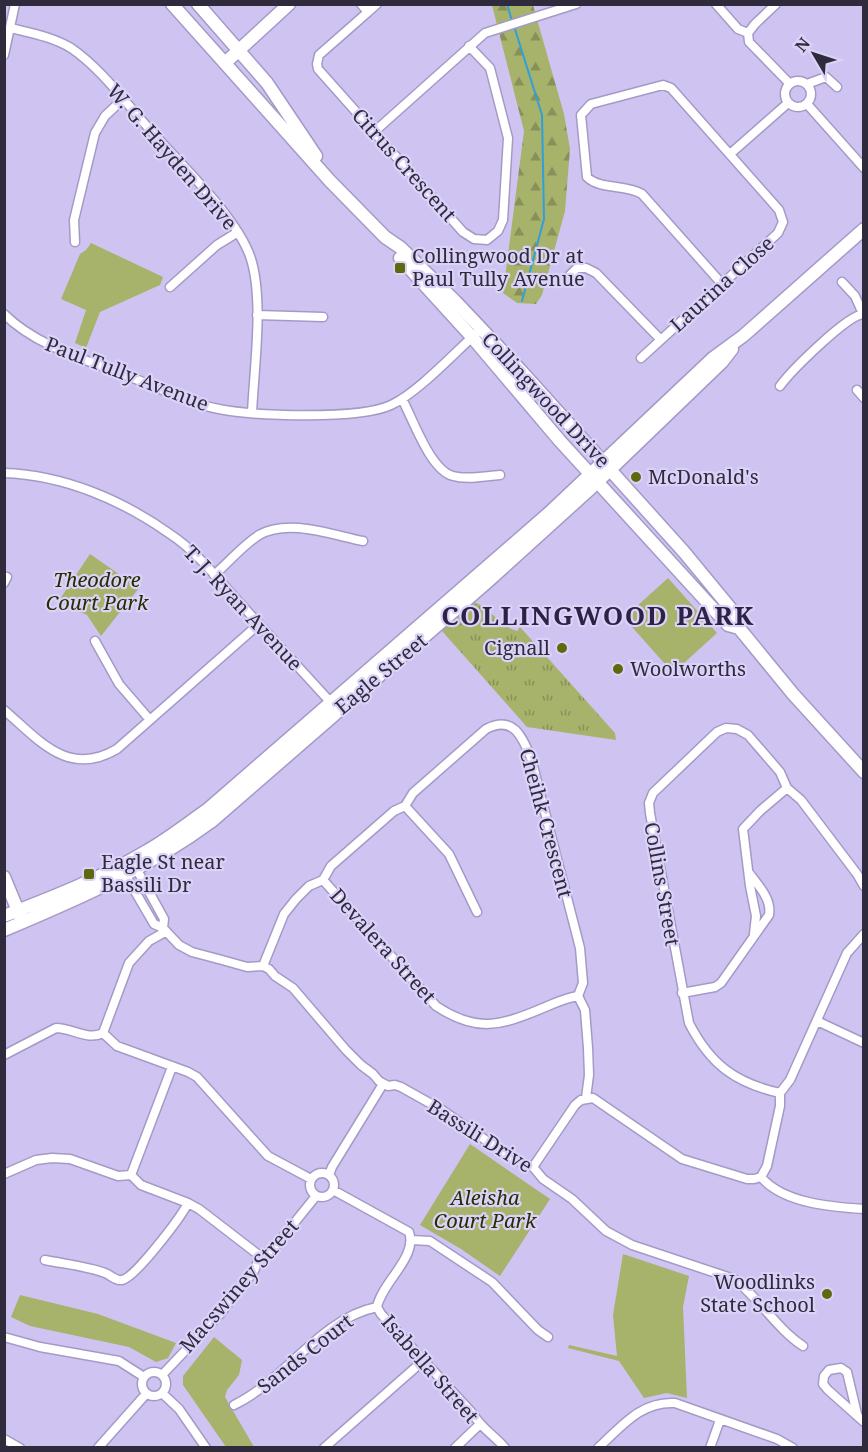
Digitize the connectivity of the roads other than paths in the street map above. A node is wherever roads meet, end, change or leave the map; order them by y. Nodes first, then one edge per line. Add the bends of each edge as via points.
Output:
1 (15, 4) edge
2 (172, 4) edge
3 (198, 4) edge
4 (289, 4) edge
5 (361, 4) edge
6 (377, 4) edge
7 (716, 4) edge
8 (776, 4) edge
9 (570, 5) edge
10 (368, 12) junction
11 (10, 28) junction
12 (748, 33) junction
13 (469, 46) junction
14 (239, 50) junction
15 (4, 55) edge
16 (225, 63) junction
17 (790, 84) junction
18 (807, 84) junction
19 (837, 87) dead end
20 (123, 99) junction
21 (788, 103) junction
22 (807, 104) junction
23 (375, 132) junction
24 (730, 154) junction
25 (864, 168) edge
26 (330, 181) junction
27 (864, 229) edge
28 (238, 232) junction
29 (75, 242) dead end
30 (564, 280) dead end
31 (842, 282) dead end
32 (722, 284) junction
33 (170, 287) dead end
34 (4, 314) edge
35 (863, 314) edge
36 (256, 315) junction
37 (323, 318) dead end
38 (476, 333) junction
39 (661, 340) junction
40 (641, 358) dead end
41 (780, 386) dead end
42 (857, 390) dead end
43 (864, 398) edge
44 (402, 399) junction
45 (252, 413) junction
46 (607, 465) junction
47 (4, 473) edge
48 (500, 475) dead end
49 (595, 478) junction
50 (363, 541) dead end
51 (214, 575) junction
52 (259, 624) junction
53 (739, 628) junction
54 (95, 641) dead end
55 (334, 706) junction
56 (4, 710) edge
57 (150, 720) junction
58 (864, 772) edge
59 (787, 788) junction
60 (405, 806) junction
61 (129, 870) junction
62 (749, 873) junction
63 (4, 877) edge
64 (324, 880) junction
65 (864, 886) edge
66 (477, 912) dead end
67 (4, 916) edge
68 (20, 916) junction
69 (4, 930) edge
70 (164, 930) junction
71 (864, 933) edge
72 (754, 936) junction
73 (263, 966) junction
74 (682, 993) junction
75 (579, 996) junction
76 (817, 1021) junction
77 (103, 1033) junction
78 (864, 1043) edge
79 (4, 1055) edge
80 (172, 1066) junction
81 (383, 1084) junction
82 (780, 1093) junction
83 (586, 1098) junction
84 (533, 1167) junction
85 (4, 1174) edge
86 (131, 1175) junction
87 (329, 1175) junction
88 (761, 1176) junction
89 (311, 1179) junction
90 (333, 1190) junction
91 (316, 1196) junction
92 (189, 1203) junction
93 (864, 1209) edge
94 (412, 1240) junction
95 (260, 1256) junction
96 (45, 1260) dead end
97 (377, 1307) junction
98 (4, 1337) edge
99 (548, 1337) dead end
100 (803, 1346) dead end
101 (424, 1360) junction
102 (162, 1375) junction
103 (144, 1377) junction
104 (162, 1393) junction
105 (146, 1394) junction
106 (234, 1405) dead end
107 (856, 1414) junction
108 (720, 1420) junction
109 (864, 1422) edge
110 (479, 1425) junction
111 (4, 1439) edge
112 (20, 1448) edge
113 (98, 1448) edge
114 (206, 1448) edge
115 (324, 1448) edge
116 (455, 1448) edge
117 (505, 1448) edge
118 (598, 1448) edge
119 (710, 1448) edge
120 (793, 1448) edge

1 - 11 street
2 - 16 main road, Collingwood Drive
3 - 14 main road, Collingwood Drive
4 - 14 main road
5 - 10 street
6 - 10 street
7 - 12 street via 738,29
8 - 12 street
9 - 13 street via 485,33
10 - 23 street, Citrus Crescent via 319,55 317,64
11 - 15 street
11 - 20 street, W. G. Hayden Drive via 68,47 95,68
12 - 17 street via 749,42
13 - 23 street
13 - 23 street, Citrus Crescent via 489,68 508,138 503,220 498,231 487,240 474,239 463,232
14 - 16 main road
14 - 26 main road, Collingwood Drive via 274,94
16 - 26 main road, Collingwood Drive
17 - 18 street
17 - 21 street via 785,95
18 - 19 street via 826,77
18 - 22 street via 811,96
20 - 28 street, W. G. Hayden Drive
20 - 29 street via 105,116 95,133 74,220
21 - 22 street via 799,107
21 - 24 street
22 - 25 street
24 - 32 street, Laurina Close via 779,210 783,222 778,233
24 - 32 street via 671,88 663,86 591,104 581,115 587,177 592,182 642,194
26 - 38 main road, Collingwood Drive
27 - 46 main road, Eagle Street via 743,336 722,362
28 - 33 street via 217,245
28 - 36 street, W. G. Hayden Drive via 256,278
30 - 39 street via 577,268 596,273
31 - 35 street via 855,296
32 - 39 street, Laurina Close
34 - 45 street, Paul Tully Avenue via 27,333 62,349 205,406
35 - 41 street via 845,323
36 - 37 street
36 - 45 street, W. G. Hayden Drive
38 - 44 street, Paul Tully Avenue
38 - 46 main road, Collingwood Drive
38 - 49 main road, Collingwood Drive via 560,441
39 - 40 street, Laurina Close
42 - 43 street
44 - 45 street, Paul Tully Avenue via 352,414
44 - 48 street via 435,463 445,472 461,477
46 - 49 main road, Eagle Street
46 - 53 main road, Collingwood Drive via 736,615
47 - 51 street, T. J. Ryan Avenue via 80,487 110,499 171,534
49 - 53 main road, Collingwood Drive via 728,625
49 - 55 main road, Eagle Street
50 - 51 street via 282,527 258,536
51 - 52 street, T. J. Ryan Avenue
52 - 55 street, T. J. Ryan Avenue
52 - 57 street
53 - 58 main road, Collingwood Drive
54 - 57 street via 119,684
55 - 61 main road, Eagle Street
56 - 57 street via 46,747 64,757 83,760 105,756
59 - 62 street via 743,830
59 - 65 street, Collins Street via 801,800
59 - 74 street, Collins Street via 780,772 745,732 726,728 653,793 650,813
60 - 64 street, Cheihk Crescent via 394,811 331,866
60 - 66 street via 449,854
60 - 75 street, Cheihk Crescent via 413,793 486,729 499,725 515,729 531,758 580,948 583,982
61 - 68 main road, Eagle Street via 80,885
61 - 70 street via 164,919
62 - 72 street via 756,916
62 - 72 street via 770,908
63 - 68 main road
64 - 73 street, Cheihk Crescent via 309,886 296,898
64 - 75 street, Devalera Street via 436,1006 459,1020 506,1023
67 - 68 main road, Eagle Street
68 - 69 main road, Eagle Street
70 - 73 street via 192,952 247,967
70 - 77 street via 129,963
71 - 76 street via 847,953
72 - 74 street via 721,983
73 - 81 street, Bassili Drive via 293,988 346,1050
74 - 82 street, Collins Street via 689,1023 701,1046 717,1063 743,1081
75 - 83 street, Cheihk Crescent via 585,1010 590,1075
76 - 78 street
76 - 82 street
77 - 79 street via 90,1036 56,1028
77 - 80 street via 117,1046
80 - 86 street
80 - 89 street via 197,1077 268,1156
81 - 84 street, Bassili Drive via 401,1087 513,1159
81 - 87 street
82 - 88 street via 770,1156
83 - 84 street via 575,1105
83 - 88 street via 598,1101 682,1159 747,1179
84 - 100 street, Bassili Drive via 606,1231 632,1245 734,1279 788,1336
85 - 86 street via 36,1160 52,1158 70,1159 118,1176
86 - 92 street via 141,1185
87 - 89 street via 319,1173
87 - 90 street via 334,1182
88 - 93 street via 773,1189 814,1204
89 - 91 street via 311,1190
90 - 91 street via 324,1197
90 - 94 street via 399,1225
91 - 95 street, Macswiney Street via 273,1248
92 - 95 street
92 - 96 street via 123,1280 104,1272
94 - 97 street, Isabella Street via 410,1250 379,1296
94 - 99 street via 430,1241 492,1282
95 - 102 street, Macswiney Street via 254,1271 220,1314
97 - 101 street, Isabella Street
97 - 106 street, Sands Court via 334,1326 253,1396
98 - 103 street via 119,1360
101 - 110 street, Isabella Street
101 - 115 street
102 - 103 street via 152,1372
102 - 104 street via 166,1382
103 - 105 street via 142,1387
104 - 105 street
104 - 114 street via 179,1409
105 - 113 street
107 - 107 street via 823,1384 829,1370 841,1368 847,1372
107 - 109 street
108 - 118 street via 662,1402 642,1409
108 - 119 street
108 - 120 street
110 - 116 street
110 - 117 street, Isabella Street
111 - 112 street

